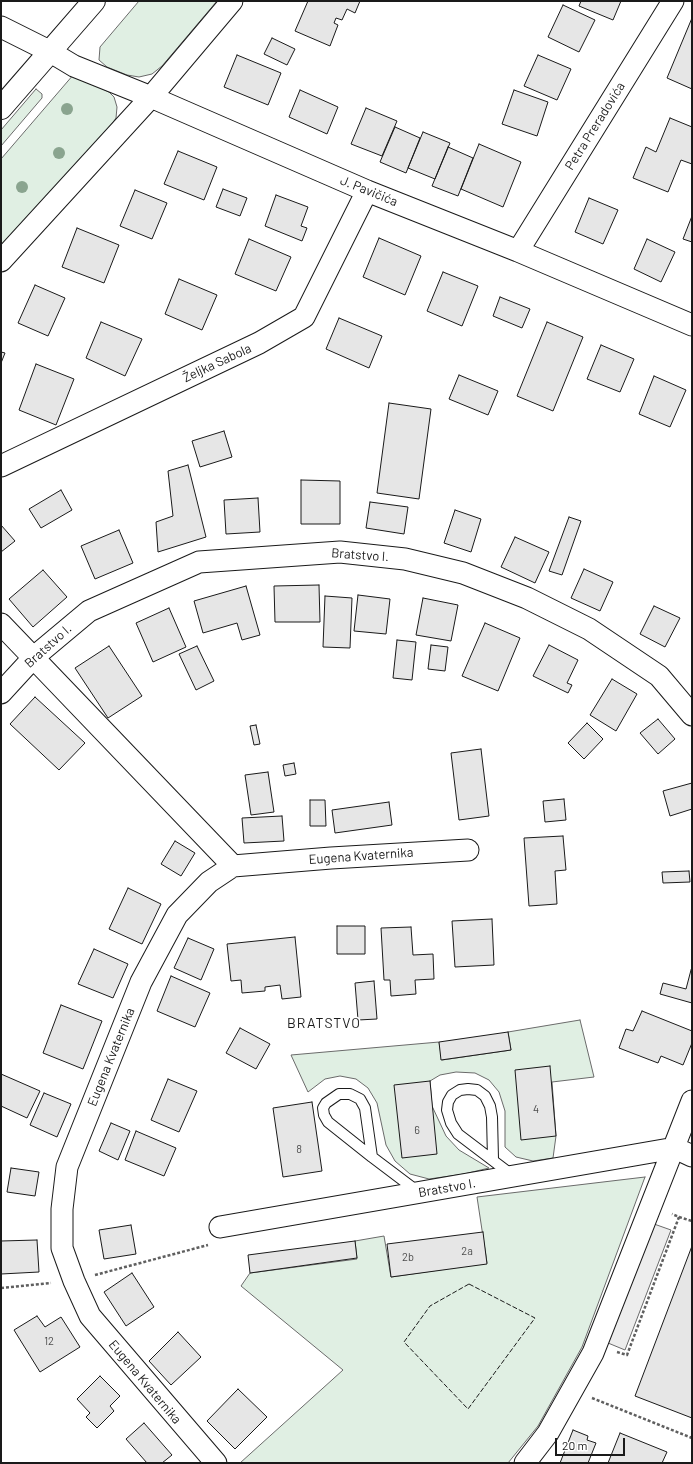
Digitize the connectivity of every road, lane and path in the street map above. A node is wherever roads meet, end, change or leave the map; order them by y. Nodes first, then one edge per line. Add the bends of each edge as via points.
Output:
1 (94, 1) edge
2 (232, 1) edge
3 (673, 1) edge
4 (1, 27) edge
5 (49, 52) junction
6 (151, 97) junction
7 (1, 108) edge
8 (367, 191) junction
9 (518, 251) junction
10 (1, 261) edge
11 (692, 325) edge
12 (1, 466) edge
13 (1, 624) edge
14 (34, 657) junction
15 (1, 692) edge
16 (692, 715) edge
17 (468, 850) dead end
18 (233, 866) junction
19 (692, 1101) edge
20 (683, 1152) edge
21 (372, 1157) junction
22 (493, 1159) junction
23 (514, 1176) junction
24 (419, 1193) junction
25 (679, 1217) dead end
26 (692, 1221) edge
27 (220, 1227) joint
28 (74, 1281) junction
29 (1, 1288) edge
30 (572, 1390) junction
31 (692, 1438) edge
32 (216, 1463) edge
33 (525, 1463) edge

1 - 5 main road
2 - 6 street
3 - 9 street, Petra Preradovića
4 - 5 street, J. Pavičića
5 - 6 street, J. Pavičića via 74,66
5 - 7 main road
6 - 8 street, J. Pavičića
6 - 10 street
8 - 9 street, J. Pavičića
8 - 12 street, Željka Sabola via 304,317 260,343
9 - 11 street, J. Pavičića
13 - 14 street
14 - 15 street, Bratstvo I.
14 - 16 street, Bratstvo I. via 89,611 198,562 340,552 405,558 463,573 527,598 589,629 659,676
14 - 18 street
17 - 18 street, Eugena Kvaternika
18 - 28 street, Eugena Kvaternika via 209,882 177,915 141,982 67,1167 62,1209 62,1248
19 - 20 street
20 - 23 street, Bratstvo I.
20 - 30 street via 593,1353
21 - 21 lane via 328,1122 324,1115 323,1108 326,1103 339,1094 350,1094 360,1099 365,1108
21 - 24 lane
22 - 22 lane via 458,1134 451,1123 447,1110 448,1102 452,1095 460,1090 477,1090 490,1106
22 - 23 lane
23 - 24 street, Bratstvo I.
24 - 27 street, Bratstvo I.
25 - 26 path
27 - 28 path via 211,1245
28 - 29 path
28 - 32 street, Eugena Kvaternika via 90,1316
30 - 31 path
30 - 33 street via 548,1433

